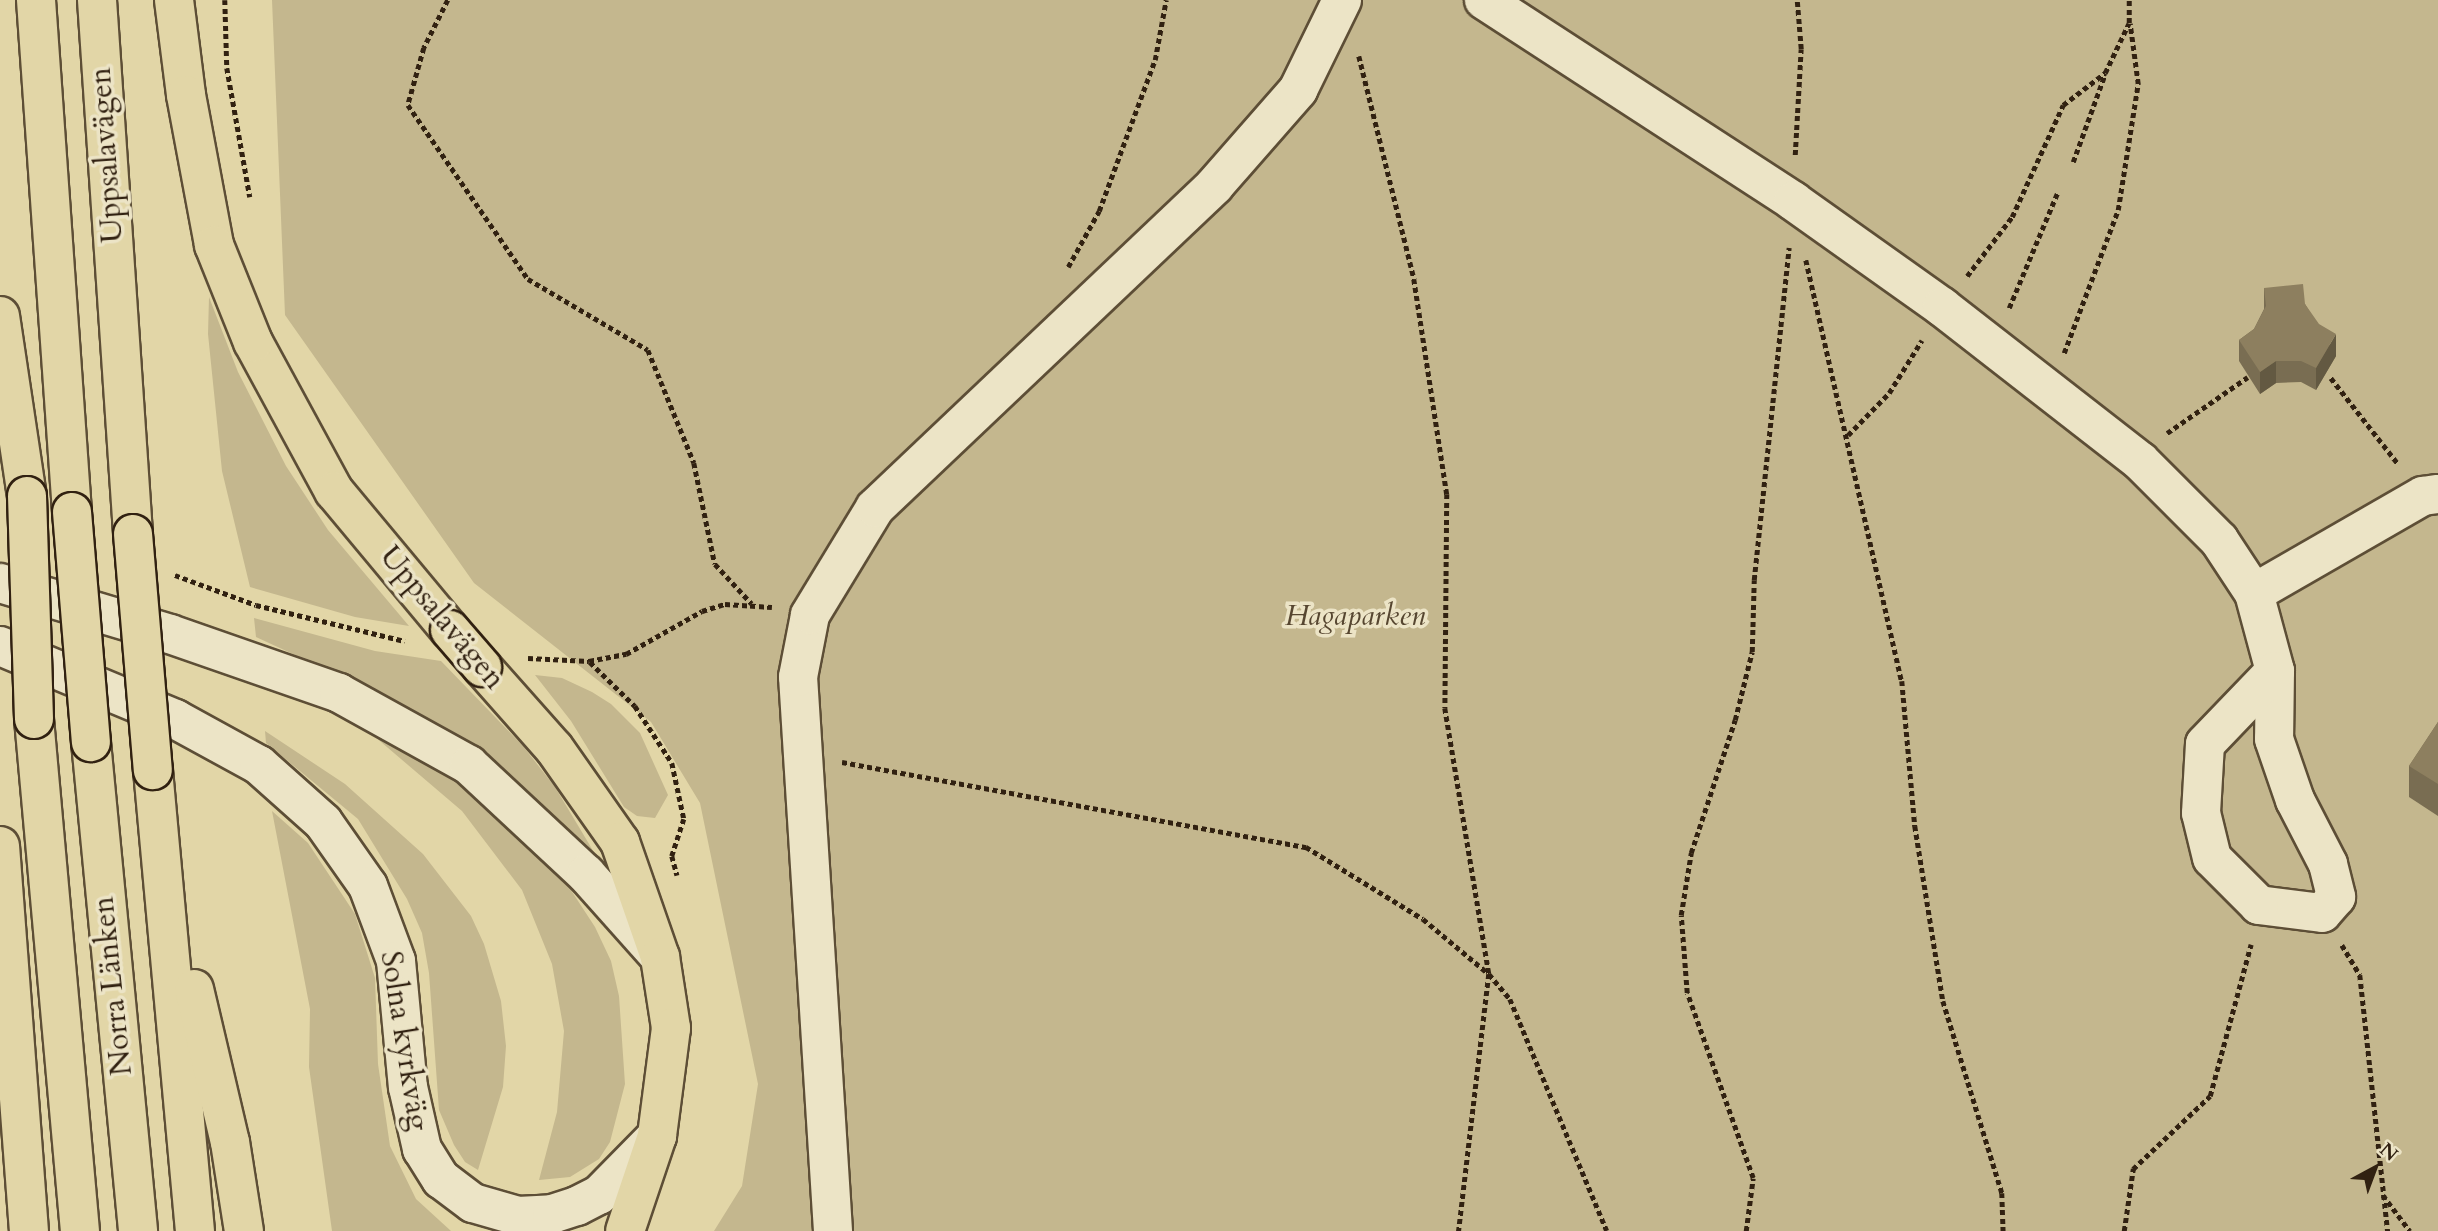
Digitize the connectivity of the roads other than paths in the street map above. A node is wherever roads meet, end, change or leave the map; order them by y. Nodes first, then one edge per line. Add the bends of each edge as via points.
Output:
1 (36, 0) edge
2 (97, 0) edge
3 (174, 0) edge
4 (1342, 0) edge
5 (1484, 0) edge
6 (0, 316) edge
7 (2431, 495) edge
8 (0, 583) edge
9 (2254, 593) junction
10 (0, 646) edge
11 (2275, 671) junction
12 (91, 741) joint
13 (153, 770) joint
14 (0, 846) edge
15 (164, 864) junction
16 (660, 957) junction
17 (657, 1136) junction
18 (0, 1184) edge
19 (6, 1231) edge
20 (29, 1231) edge
21 (80, 1231) edge
22 (138, 1231) edge
23 (195, 1231) edge
24 (244, 1231) edge
25 (625, 1231) edge
26 (833, 1231) edge

1 - 12 main road, Uppsalavägen, bridge
2 - 13 main road, Uppsalavägen, bridge
3 - 16 main road, Uppsalavägen, bridge via 214,245 253,342 334,491 554,748 620,842
4 - 26 street via 1298,90 1213,186 876,508 810,615 798,677
5 - 9 street via 1793,201 1991,343 2140,461 2219,540
6 - 21 main road, bridge via 27,496 34,719
7 - 9 street
8 - 16 street via 170,634 339,694 469,765 586,874
9 - 11 street
10 - 17 street, Solna kyrkväg via 175,719 259,765 323,822 368,886 396,961 408,1087 422,1149 441,1179 473,1203 519,1216 552,1214 577,1206 599,1195
11 - 11 street via 2274,739 2295,800 2328,863 2336,897 2322,913 2259,905 2212,858 2201,813 2205,744
12 - 22 main road, Norra Länken
13 - 15 main road, Norra Länken
14 - 20 main road
15 - 23 main road, Norra Länken
15 - 24 main road via 230,1142
16 - 17 main road, Uppsalavägen via 671,1028
17 - 25 main road, Uppsalavägen
18 - 19 main road

